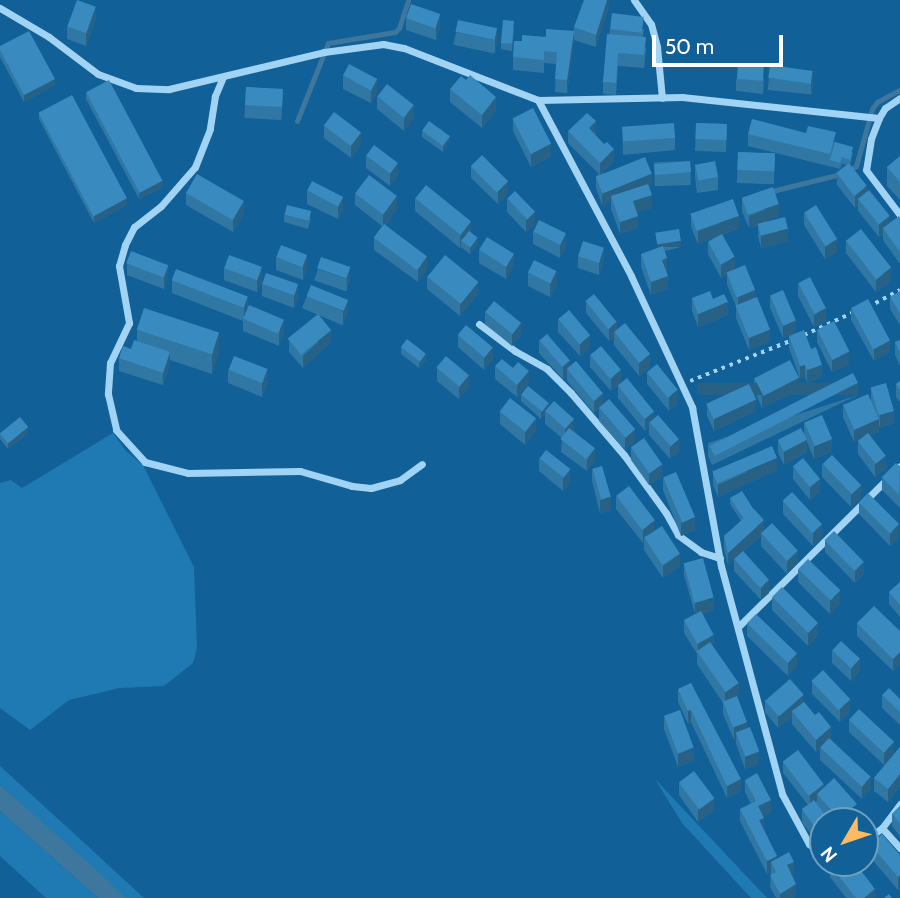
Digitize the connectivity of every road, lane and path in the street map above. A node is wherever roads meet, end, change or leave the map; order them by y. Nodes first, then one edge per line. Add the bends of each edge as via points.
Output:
1 (634, 0) edge
2 (0, 8) edge
3 (223, 77) junction
4 (662, 98) junction
5 (900, 98) edge
6 (538, 100) junction
7 (879, 118) junction
8 (900, 215) edge
9 (900, 290) edge
10 (479, 324) dead end
11 (683, 384) junction
12 (422, 464) dead end
13 (900, 466) edge
14 (720, 558) junction
15 (738, 627) junction
16 (900, 804) edge
17 (882, 828) junction
18 (879, 830) edge
19 (809, 844) edge
20 (900, 848) edge

1 - 4 street via 651,24
2 - 3 street via 98,74 136,88 169,89
3 - 6 street via 324,52 383,44 435,59
3 - 12 street via 195,167 161,206 134,227 125,245 119,266 129,323 110,363 108,394 116,430 145,462 187,472 300,471 371,488 400,480
4 - 6 street
4 - 7 street
5 - 7 street
6 - 11 street
7 - 8 street via 866,170
9 - 11 path
10 - 14 street via 547,369 624,455 678,535 701,552
11 - 14 street via 697,431
13 - 15 street
14 - 15 street
15 - 19 street via 782,793
16 - 17 street
17 - 18 street
17 - 20 street

